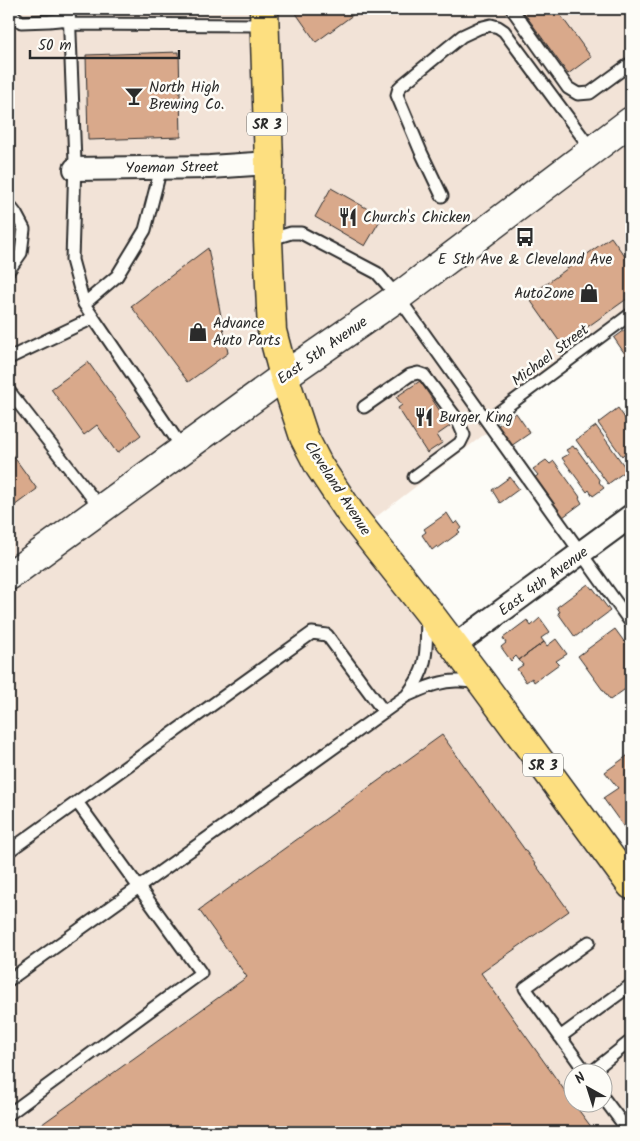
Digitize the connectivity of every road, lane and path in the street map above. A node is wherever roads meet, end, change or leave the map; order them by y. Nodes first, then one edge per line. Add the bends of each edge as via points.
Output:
1 (9, 9) edge
2 (512, 9) edge
3 (69, 17) edge
4 (264, 17) edge
5 (631, 63) edge
6 (631, 121) edge
7 (592, 150) junction
8 (269, 163) junction
9 (161, 168) junction
10 (74, 169) junction
11 (442, 196) dead end
12 (9, 204) edge
13 (268, 240) junction
14 (9, 270) edge
15 (398, 297) junction
16 (84, 304) junction
17 (631, 314) edge
18 (93, 318) junction
19 (9, 358) edge
20 (284, 376) junction
21 (9, 391) edge
22 (364, 407) dead end
23 (487, 421) junction
24 (183, 450) junction
25 (414, 477) dead end
26 (101, 509) junction
27 (631, 516) edge
28 (581, 552) junction
29 (11, 569) edge
30 (427, 610) junction
31 (631, 622) edge
32 (454, 646) junction
33 (483, 684) junction
34 (406, 696) junction
35 (384, 712) junction
36 (77, 802) junction
37 (9, 851) edge
38 (631, 885) edge
39 (139, 887) junction
40 (589, 942) dead end
41 (9, 980) edge
42 (631, 985) edge
43 (560, 1037) junction
44 (631, 1044) edge
45 (580, 1064) edge
46 (601, 1064) edge
47 (612, 1109) edge
48 (9, 1114) edge
49 (629, 1132) edge

1 - 3 lane via 21,22
2 - 5 lane via 568,88 578,94 590,93
3 - 4 lane
3 - 10 lane
4 - 8 main road, Cleveland Avenue / SR 3
6 - 7 main road, East 5th Avenue
7 - 11 lane via 504,31 491,25 480,28 462,36 399,88 398,95
7 - 15 main road, East 5th Avenue
8 - 9 street, Yoeman Street
8 - 13 main road, Cleveland Avenue / SR 3
9 - 10 street, Yoeman Street
9 - 16 lane via 145,230 117,276
10 - 16 lane via 72,260
12 - 14 lane via 24,229 21,253
13 - 15 lane via 301,233 377,273
13 - 20 main road, Cleveland Avenue / SR 3 via 272,331
15 - 20 main road, East 5th Avenue
15 - 23 lane
16 - 18 lane
17 - 23 lane, Michael Street
18 - 19 lane
18 - 24 lane
20 - 24 main road, East 5th Avenue
20 - 30 main road, Cleveland Avenue / SR 3 via 304,437 319,466 351,514
21 - 26 lane
22 - 25 lane via 410,375 418,373 424,374 458,420 464,435 460,443
23 - 28 lane
24 - 26 main road, East 5th Avenue
26 - 29 main road, East 5th Avenue
27 - 28 street, East 4th Avenue
28 - 31 lane
28 - 32 street, East 4th Avenue
30 - 32 main road, Cleveland Avenue / SR 3
30 - 34 lane via 425,658 421,673
32 - 33 main road, Cleveland Avenue / SR 3
33 - 34 lane via 447,681
33 - 38 main road, Cleveland Avenue / SR 3
34 - 35 lane
35 - 36 lane via 327,635 312,632
35 - 39 lane
36 - 37 lane
36 - 39 lane
39 - 41 lane
39 - 48 lane via 201,972
40 - 43 lane via 525,988
42 - 43 lane
43 - 45 lane
44 - 46 lane
47 - 49 lane

